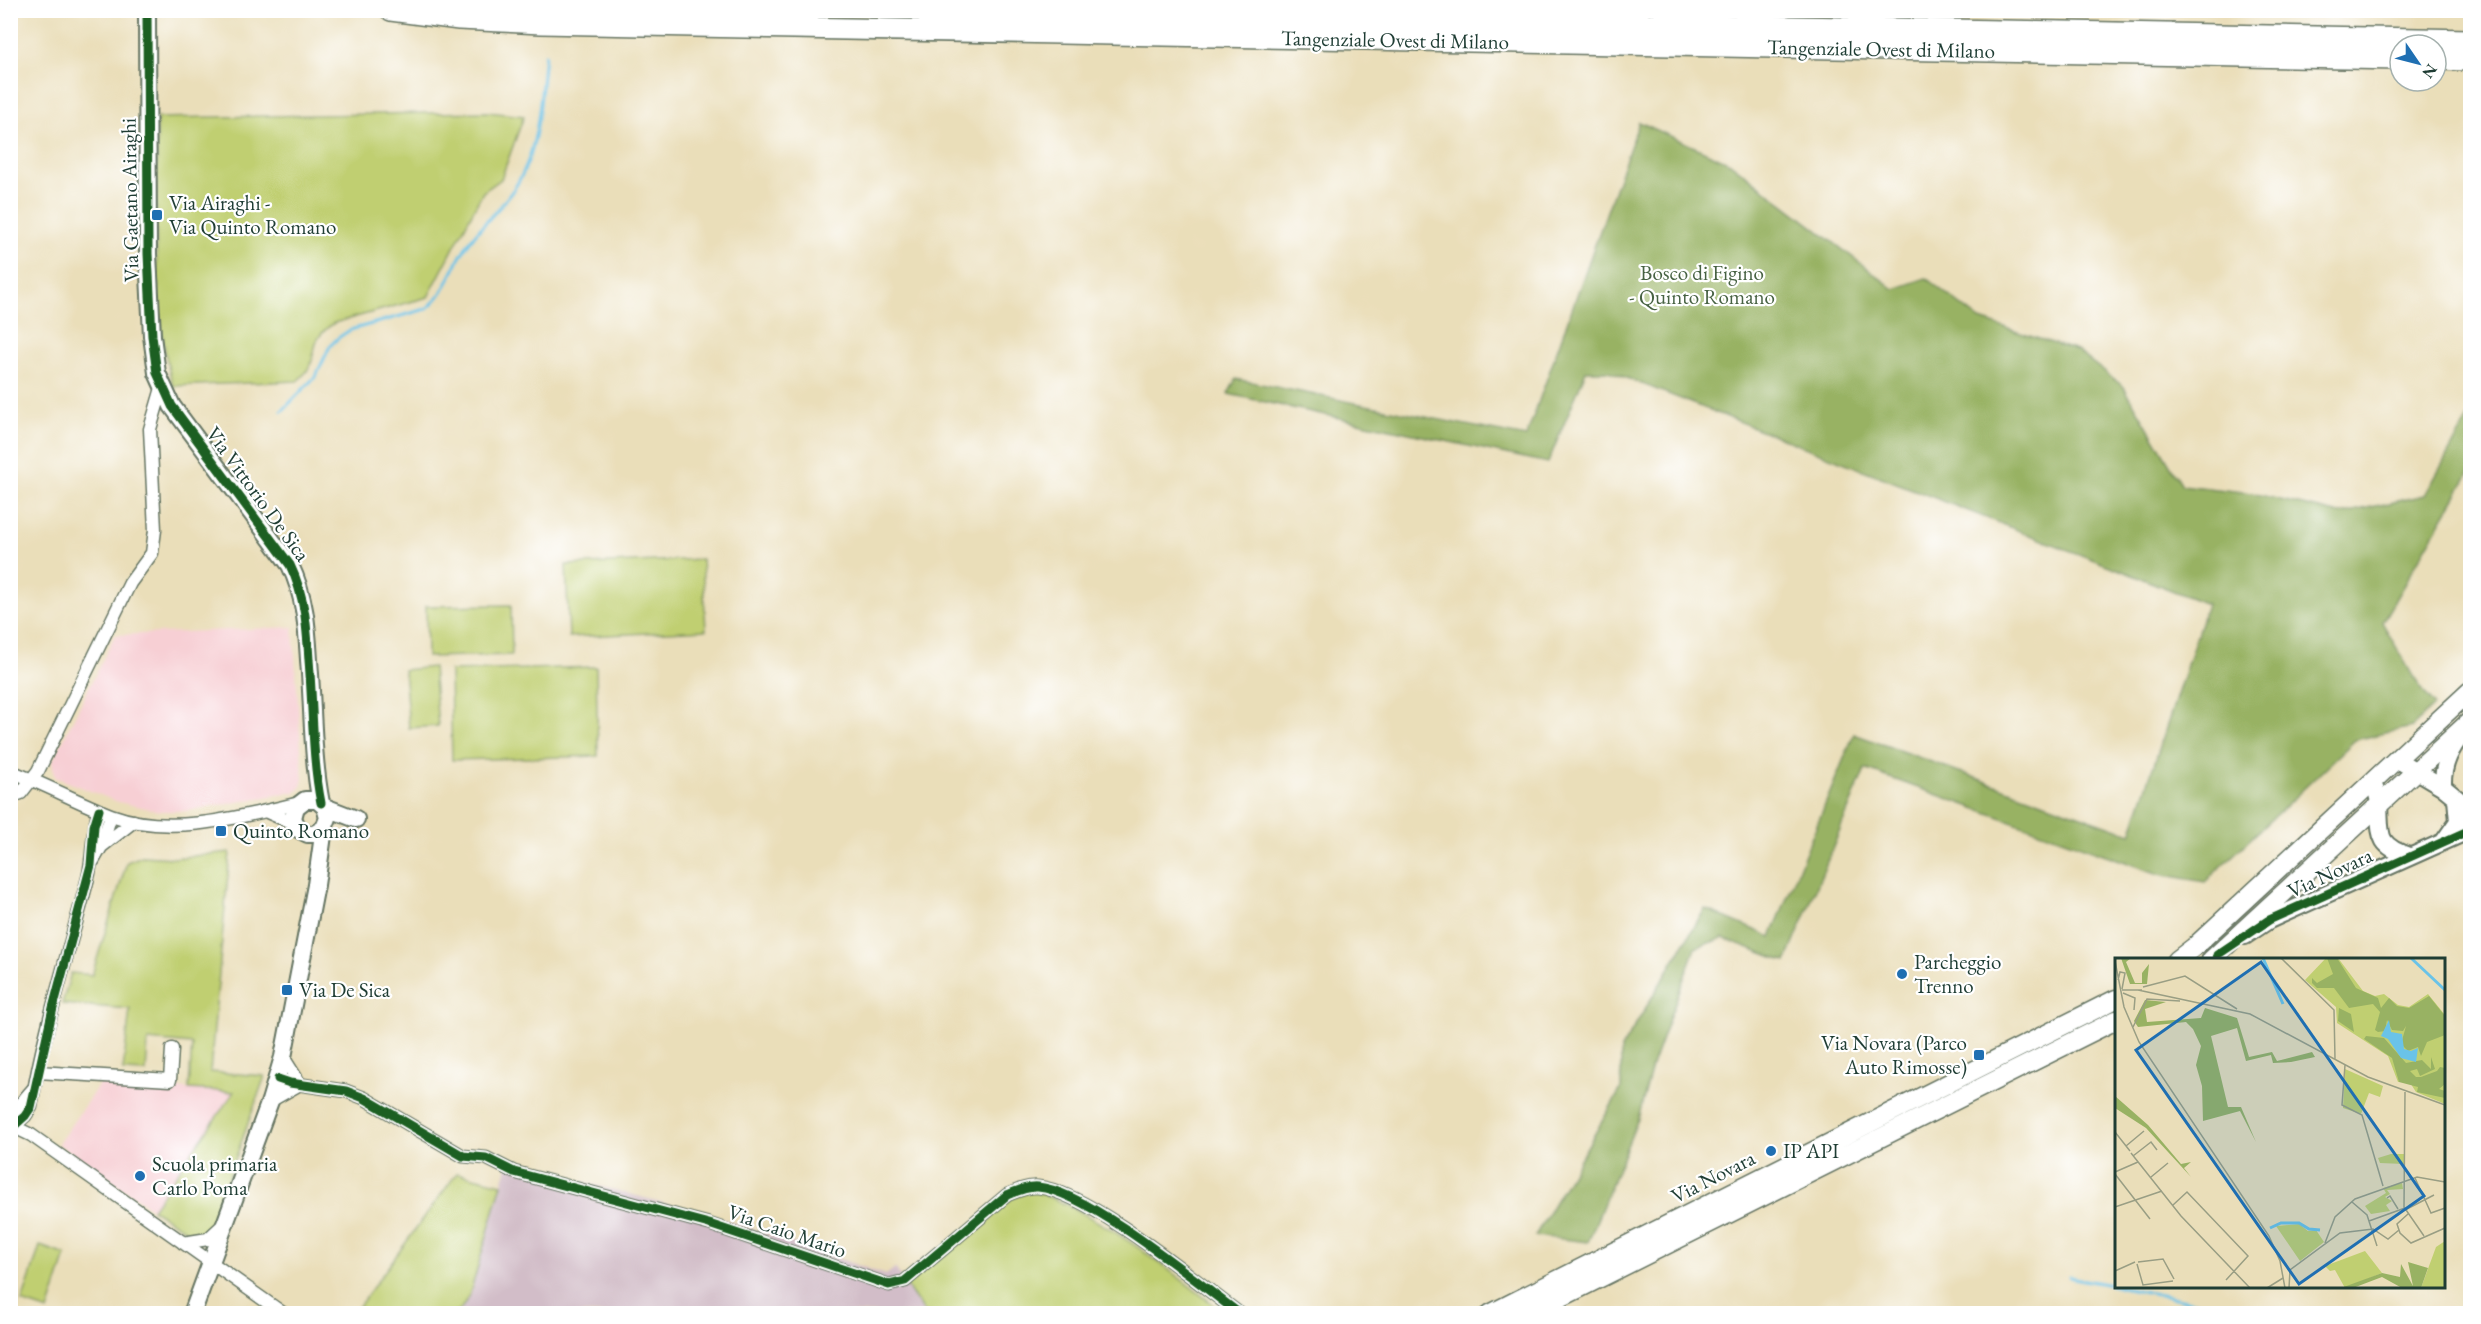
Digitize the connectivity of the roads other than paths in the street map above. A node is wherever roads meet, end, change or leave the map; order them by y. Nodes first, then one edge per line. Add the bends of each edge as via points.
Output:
1 (147, 10) edge
2 (391, 10) edge
3 (925, 10) edge
4 (2470, 40) edge
5 (2388, 59) edge
6 (2448, 59) edge
7 (2470, 60) edge
8 (162, 388) junction
9 (172, 406) junction
10 (153, 420) junction
11 (2470, 691) edge
12 (2470, 722) edge
13 (2396, 759) junction
14 (10, 771) edge
15 (2416, 771) junction
16 (31, 779) junction
17 (2373, 782) junction
18 (2443, 787) junction
19 (10, 797) edge
20 (2456, 799) junction
21 (2380, 804) junction
22 (2470, 809) edge
23 (99, 810) junction
24 (265, 811) junction
25 (111, 815) junction
26 (313, 815) junction
27 (352, 819) dead end
28 (134, 821) junction
29 (2470, 830) edge
30 (2444, 841) junction
31 (101, 847) junction
32 (2409, 856) junction
33 (91, 865) junction
34 (2214, 957) edge
35 (2179, 958) edge
36 (2115, 1000) edge
37 (2115, 1020) edge
38 (172, 1049) dead end
39 (283, 1057) junction
40 (38, 1072) junction
41 (278, 1079) junction
42 (300, 1084) junction
43 (270, 1101) junction
44 (12, 1126) edge
45 (226, 1222) junction
46 (183, 1243) junction
47 (211, 1261) junction
48 (192, 1314) edge
49 (284, 1314) edge
50 (1240, 1314) edge
51 (1490, 1314) edge
52 (1528, 1314) edge

1 - 8 street, Via Gaetano Airaghi via 148,266 152,336
2 - 5 highway, Tangenziale Ovest di Milano via 468,20 553,24
3 - 4 highway, Tangenziale Ovest di Milano
6 - 7 highway
8 - 9 street, Via Vittorio De Sica
8 - 10 street, Via Gaetano Airaghi
9 - 10 street
9 - 26 street, Via Vittorio De Sica via 298,581 307,622 316,778
10 - 16 street, Via Gaetano Airaghi via 152,553 130,583 44,760
11 - 13 main road, Via Novara
12 - 15 main road, Via Novara
12 - 18 street, Via Novara via 2446,760
13 - 15 street
13 - 17 main road, Via Novara
14 - 16 street
15 - 18 street
15 - 21 main road, Via Novara
16 - 19 street, Via Gaetano Airaghi via 21,792
16 - 23 street
17 - 21 street, Via Novara
17 - 35 main road, Via Novara
18 - 20 street
20 - 22 street
20 - 30 street via 2458,821
21 - 32 street, Via Novara via 2379,830 2384,840 2397,852
21 - 34 main road, Via Novara
23 - 25 street
23 - 33 street
24 - 26 street
24 - 26 street
24 - 28 street via 167,826
25 - 28 street
25 - 31 street
26 - 27 street
26 - 39 street, Via Vittorio De Sica via 319,866
28 - 31 street
29 - 30 street, Via Novara
30 - 32 street, Via Novara
31 - 33 street
32 - 34 street, Via Novara via 2269,920
33 - 40 street
36 - 51 main road, Via Novara
37 - 52 main road, Via Novara
38 - 40 street via 170,1080
39 - 41 street, Via Vittorio De Sica
39 - 42 street
40 - 44 street via 34,1089 13,1117
41 - 42 street, Via Caio Mario
41 - 43 street, Via Vittorio De Sica
42 - 43 street
42 - 50 street, Via Caio Mario via 364,1098 463,1156 489,1160 514,1172 709,1224 889,1285 905,1281 1007,1195 1027,1187 1040,1187 1095,1211
43 - 45 street, Via Vittorio De Sica
44 - 46 street via 31,1135
45 - 46 street via 208,1239
45 - 47 street, Via Vittorio De Sica
46 - 47 street
47 - 48 street, Via Vittorio De Sica
47 - 49 street

